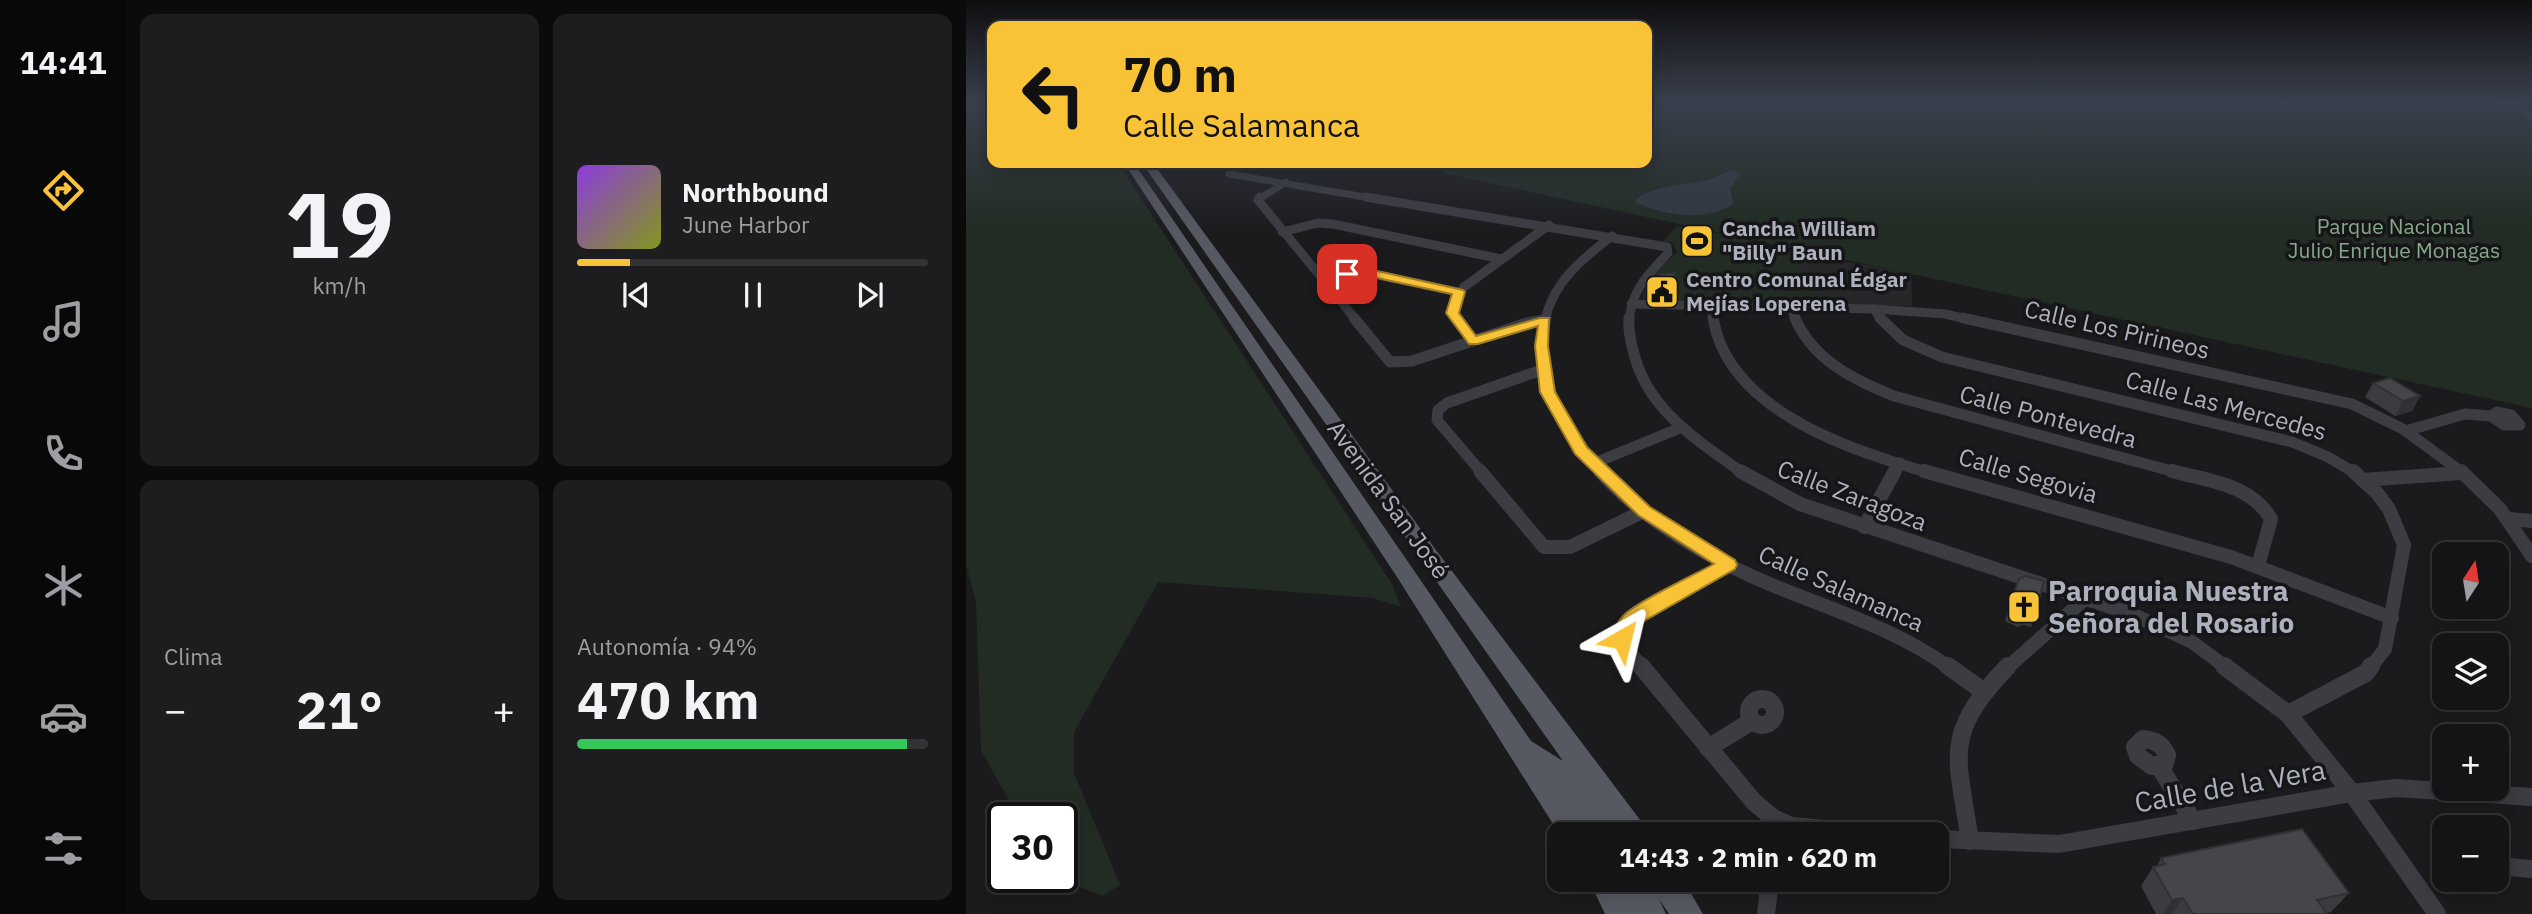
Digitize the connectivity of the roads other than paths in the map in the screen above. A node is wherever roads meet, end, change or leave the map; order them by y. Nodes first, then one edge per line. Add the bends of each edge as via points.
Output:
1 (1132, 168) edge
2 (1151, 168) edge
3 (1229, 174) dead end
4 (1286, 182) junction
5 (1549, 225) junction
6 (1282, 232) junction
7 (1612, 236) junction
8 (1501, 259) junction
9 (1321, 280) junction
10 (1458, 292) junction
11 (1630, 304) junction
12 (1711, 306) junction
13 (1791, 308) junction
14 (1874, 309) junction
15 (1545, 320) junction
16 (1473, 341) junction
17 (1544, 369) junction
18 (2491, 416) dead end
19 (1680, 428) junction
20 (2409, 430) junction
21 (1900, 463) junction
22 (1592, 464) junction
23 (2461, 473) junction
24 (2363, 480) junction
25 (1644, 511) junction
26 (2509, 519) junction
27 (2532, 521) edge
28 (1864, 527) junction
29 (2532, 556) edge
30 (1728, 565) junction
31 (2258, 566) junction
32 (2086, 598) junction
33 (2392, 618) junction
34 (1983, 691) junction
35 (2288, 714) junction
36 (1752, 721) dead end
37 (1521, 747) junction
38 (1708, 748) junction
39 (2159, 766) dead end
40 (2352, 793) junction
41 (2532, 797) edge
42 (2193, 821) junction
43 (1569, 822) edge
44 (1594, 822) edge
45 (1624, 822) edge
46 (1778, 822) edge
47 (1949, 840) edge
48 (1970, 841) junction
49 (2509, 867) edge
50 (2532, 869) edge
51 (1610, 892) edge
52 (1639, 892) edge
53 (1673, 892) edge
54 (1769, 892) edge
55 (1622, 914) edge
56 (1650, 914) edge
57 (1687, 914) edge
58 (1766, 914) edge
59 (2437, 914) edge

1 - 37 main road, Avenida San José
2 - 45 main road, Avenida San José
3 - 4 street
4 - 5 street
4 - 6 street via 1258,200
5 - 7 street
5 - 8 street
6 - 8 street via 1334,224
6 - 9 street
7 - 11 street via 1662,244 1669,250 1645,277
7 - 15 street, Calle Salamanca via 1568,275
8 - 10 street
9 - 10 street via 1362,272
9 - 16 street via 1390,362 1412,362
10 - 16 street via 1453,313
11 - 12 street, Calle Los Pirineos
11 - 19 street, Calle Zaragoza via 1633,359 1652,396
12 - 13 street, Calle Los Pirineos
12 - 21 street, Calle Segovia via 1712,325 1724,356 1751,388 1805,425
13 - 14 street, Calle Los Pirineos
13 - 31 street, Calle Pontevedra via 1801,332 1817,352 1872,388 2249,494 2271,519
14 - 20 street, Calle Los Pirineos via 1954,315 2336,400
14 - 24 street, Calle Las Mercedes via 1891,333 1926,352 2292,442 2331,458
15 - 16 street
15 - 17 street, Calle Salamanca
17 - 22 street, Calle Salamanca via 1557,412
17 - 25 street via 1447,403 1438,410 1437,420 1544,547 1570,547
18 - 20 street via 2458,415
19 - 22 street
19 - 28 street, Calle Zaragoza via 1751,479
20 - 23 street, Calle Los Pirineos
21 - 28 street
21 - 31 street, Calle Segovia
22 - 25 street, Calle Salamanca
23 - 24 street
23 - 26 street, Calle Los Pirineos
24 - 33 street, Calle Las Mercedes via 2389,508 2403,534
25 - 30 street, Calle Salamanca
26 - 27 street
26 - 29 street, Calle Los Pirineos
28 - 32 street, Calle Zaragoza
30 - 34 street, Calle Salamanca via 1907,640
30 - 38 street via 1632,619 1622,639
31 - 33 street, Calle Segovia
32 - 34 street
32 - 35 street, Calle Zaragoza via 2192,642
33 - 35 street, Calle Las Mercedes via 2385,649 2366,673
34 - 48 street via 1963,723 1958,746
35 - 40 street, Calle Zaragoza
36 - 38 street
37 - 43 main road, Avenida San José
37 - 44 main road via 1552,768
38 - 46 street via 1754,802
39 - 42 street
40 - 41 street, Calle de la Vera via 2396,788
40 - 42 street, Calle de la Vera
40 - 59 street, Calle Zaragoza
42 - 48 street, Calle de la Vera via 2059,844
47 - 48 street, Calle de la Vera
49 - 50 street
51 - 55 main road
52 - 56 main road
53 - 57 main road
54 - 58 street

